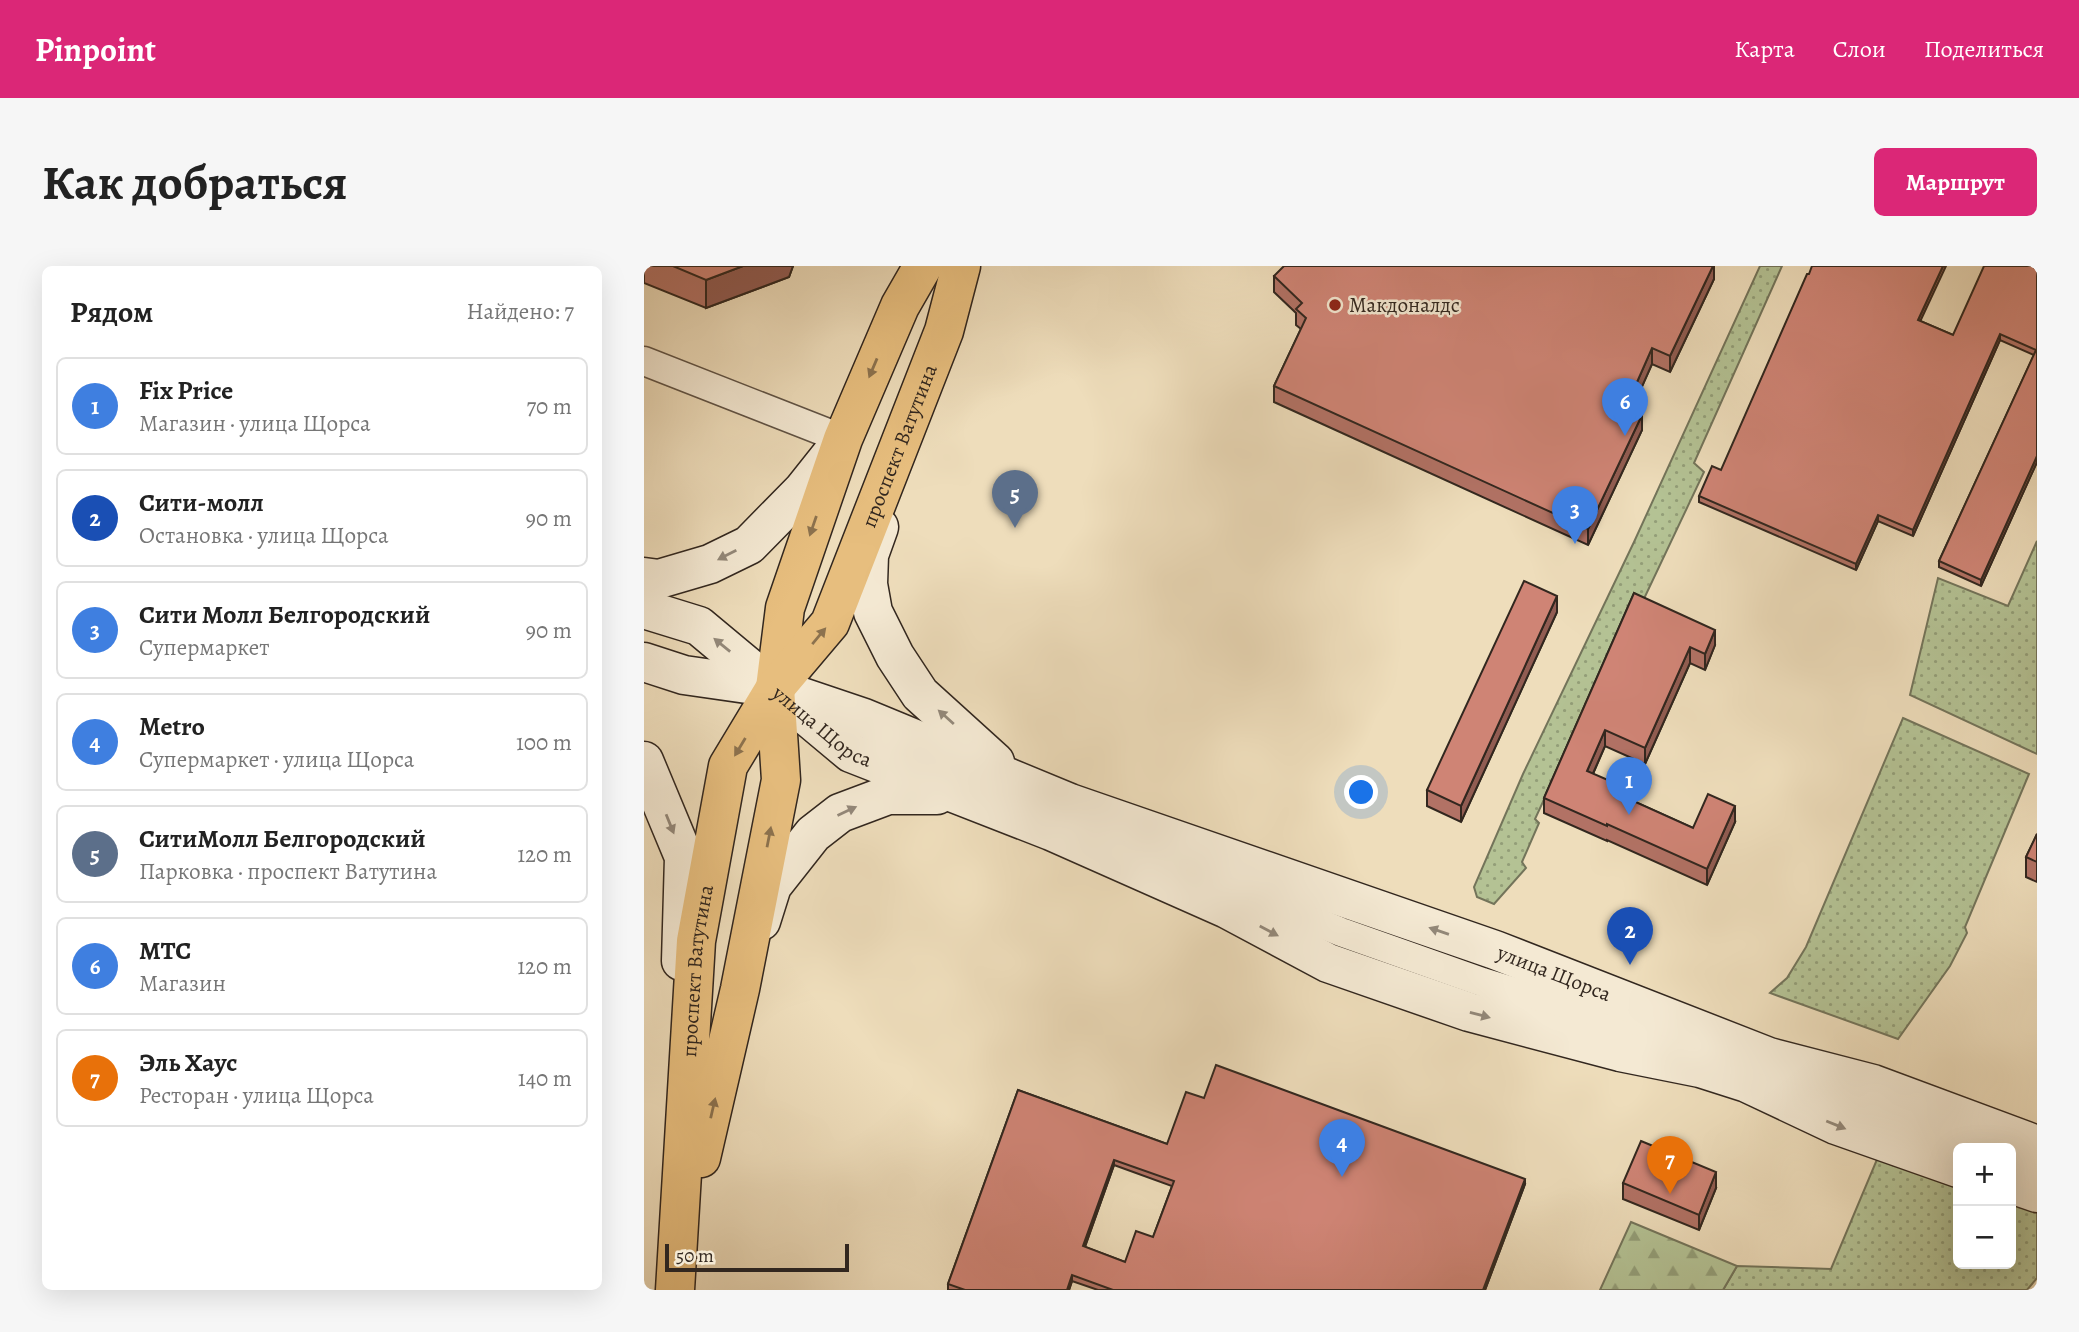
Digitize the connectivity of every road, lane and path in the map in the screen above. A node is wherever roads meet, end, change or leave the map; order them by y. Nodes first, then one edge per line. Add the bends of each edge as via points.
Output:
1 (923, 266) edge
2 (961, 266) edge
3 (944, 331) junction
4 (644, 361) edge
5 (843, 439) junction
6 (644, 577) edge
7 (644, 609) edge
8 (644, 662) edge
9 (775, 688) junction
10 (644, 761) edge
11 (1006, 794) junction
12 (1060, 817) junction
13 (740, 989) junction
14 (1962, 1143) edge
15 (2037, 1145) edge
16 (2016, 1163) edge
17 (1953, 1166) edge
18 (2037, 1171) edge
19 (2016, 1186) edge
20 (2037, 1193) edge
21 (676, 1280) edge

1 -> 5 main road, проспект Ватутина via 900,306
2 - 3 main road, проспект Ватутина
9 -> 3 main road, проспект Ватутина via 830,623
11 -> 3 main road via 920,694 895,656 873,612 868,584 869,555
4 - 5 street
5 -> 6 main road via 803,490 749,545 710,564 659,579
5 -> 9 main road, проспект Ватутина via 785,608
9 -> 7 main road via 699,626
8 - 9 main road via 684,675
9 - 11 main road, улица Щорса via 864,718
13 -> 9 main road, проспект Ватутина via 780,780
9 -> 21 main road, проспект Ватутина via 728,766 696,941
10 -> 21 main road via 684,857 666,1176
11 - 12 main road, улица Щорса
13 -> 11 main road via 772,886 813,834 840,813 888,794
12 - 14 street, улица Щорса via 1341,932 1482,982 1700,1048
15 -> 12 main road, улица Щорса via 1872,1084 1769,1057 1495,950
12 -> 17 main road, улица Щорса via 1328,963 1469,1012 1747,1083 1836,1125
21 -> 13 main road, проспект Ватутина
16 - 18 street
19 - 20 main road

